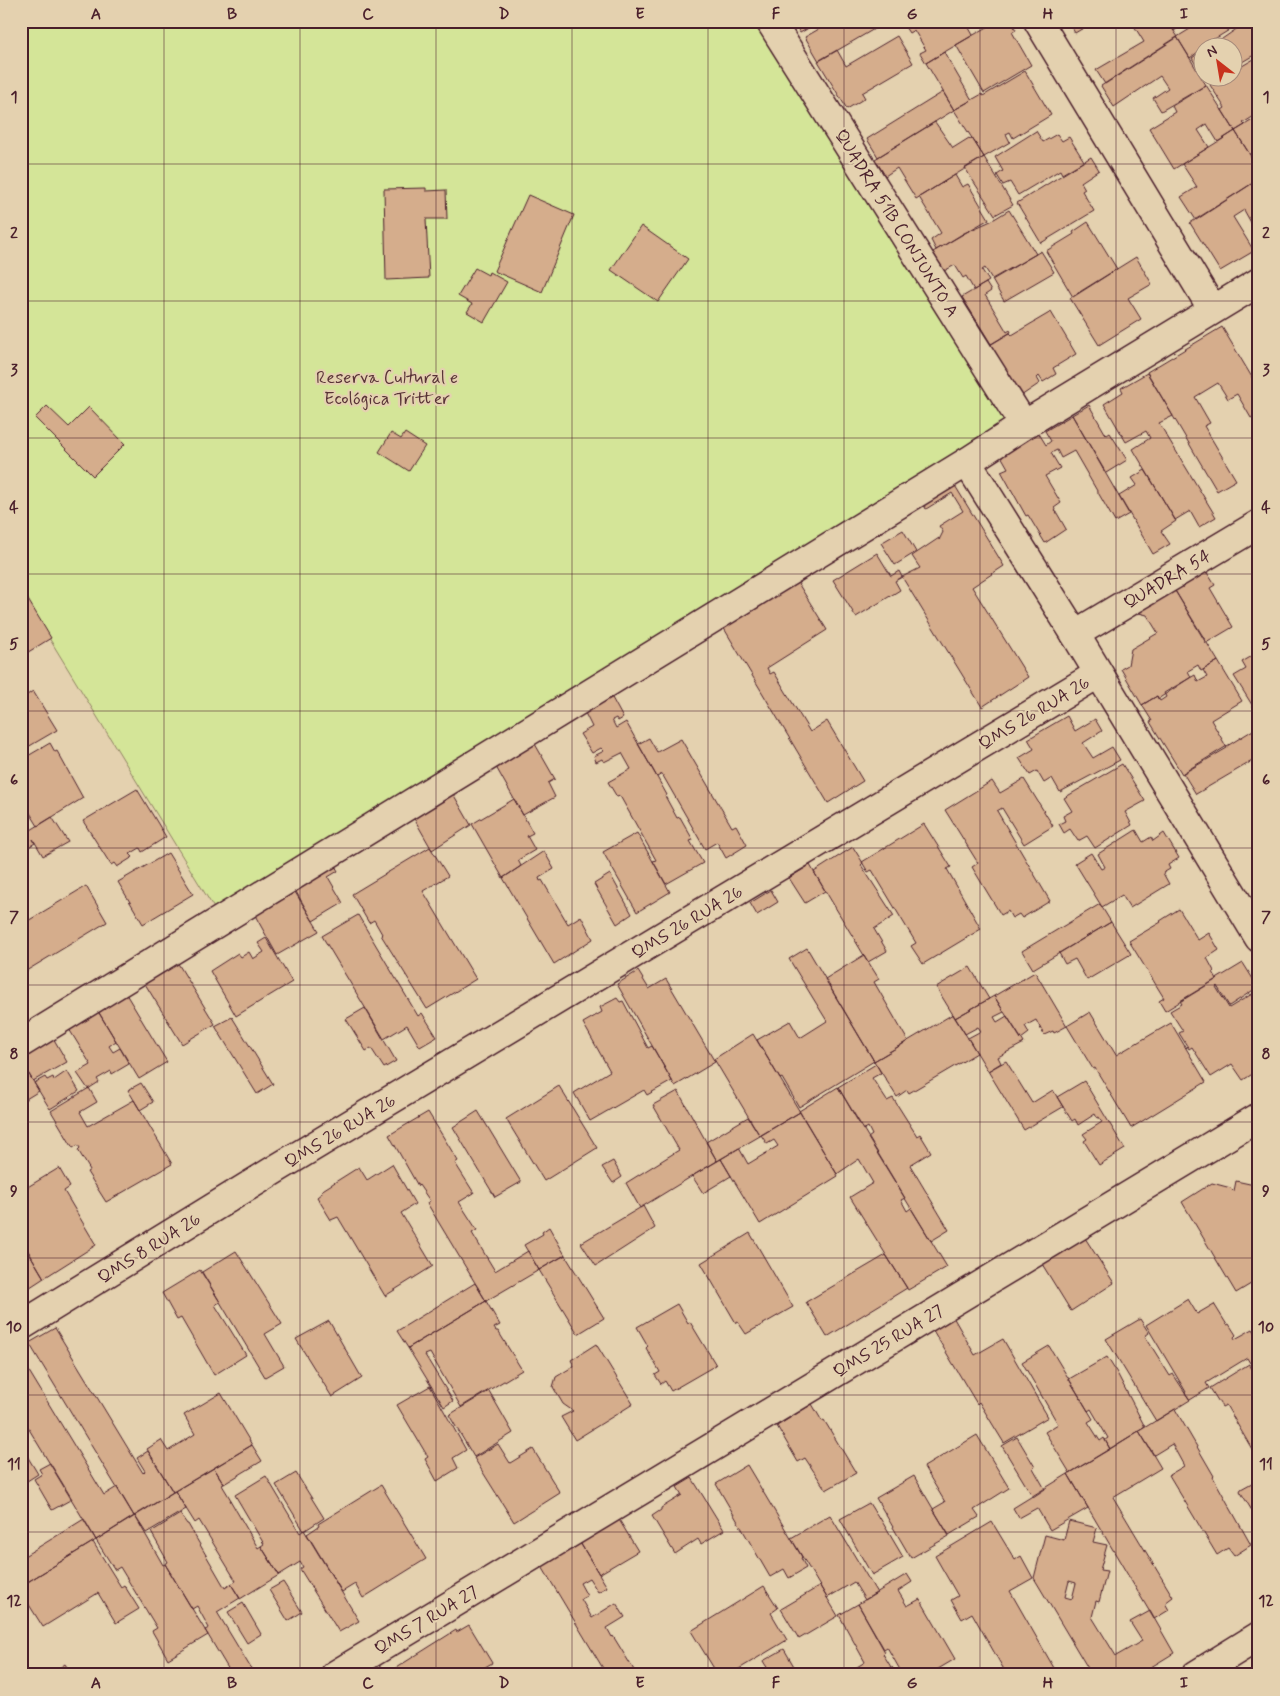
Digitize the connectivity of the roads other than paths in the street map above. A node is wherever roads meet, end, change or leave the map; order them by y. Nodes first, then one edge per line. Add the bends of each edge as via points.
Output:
1 (770, 21) edge
2 (1038, 21) edge
3 (1259, 282) edge
4 (1213, 310) junction
5 (1024, 425) junction
6 (967, 462) junction
7 (1259, 524) edge
8 (1075, 634) junction
9 (1098, 674) junction
10 (1259, 938) edge
11 (23, 1038) edge
12 (1259, 1117) edge
13 (276, 1169) joint
14 (21, 1326) edge
15 (516, 1565) joint
16 (1259, 1636) edge
17 (335, 1675) edge
18 (1196, 1675) edge

1 - 5 street, QUADRA 51B CONJUNTO A
2 - 4 street
3 - 4 street
4 - 5 street
5 - 6 street
6 - 8 street
6 - 11 street
7 - 8 street, QUADRA 54
8 - 9 street
9 - 10 street
9 - 13 street, QMS 26 RUA 26
12 - 15 street, QMS 25 RUA 27
13 - 14 street, QMS 8 RUA 26
15 - 17 street, QMS 7 RUA 27
16 - 18 street

